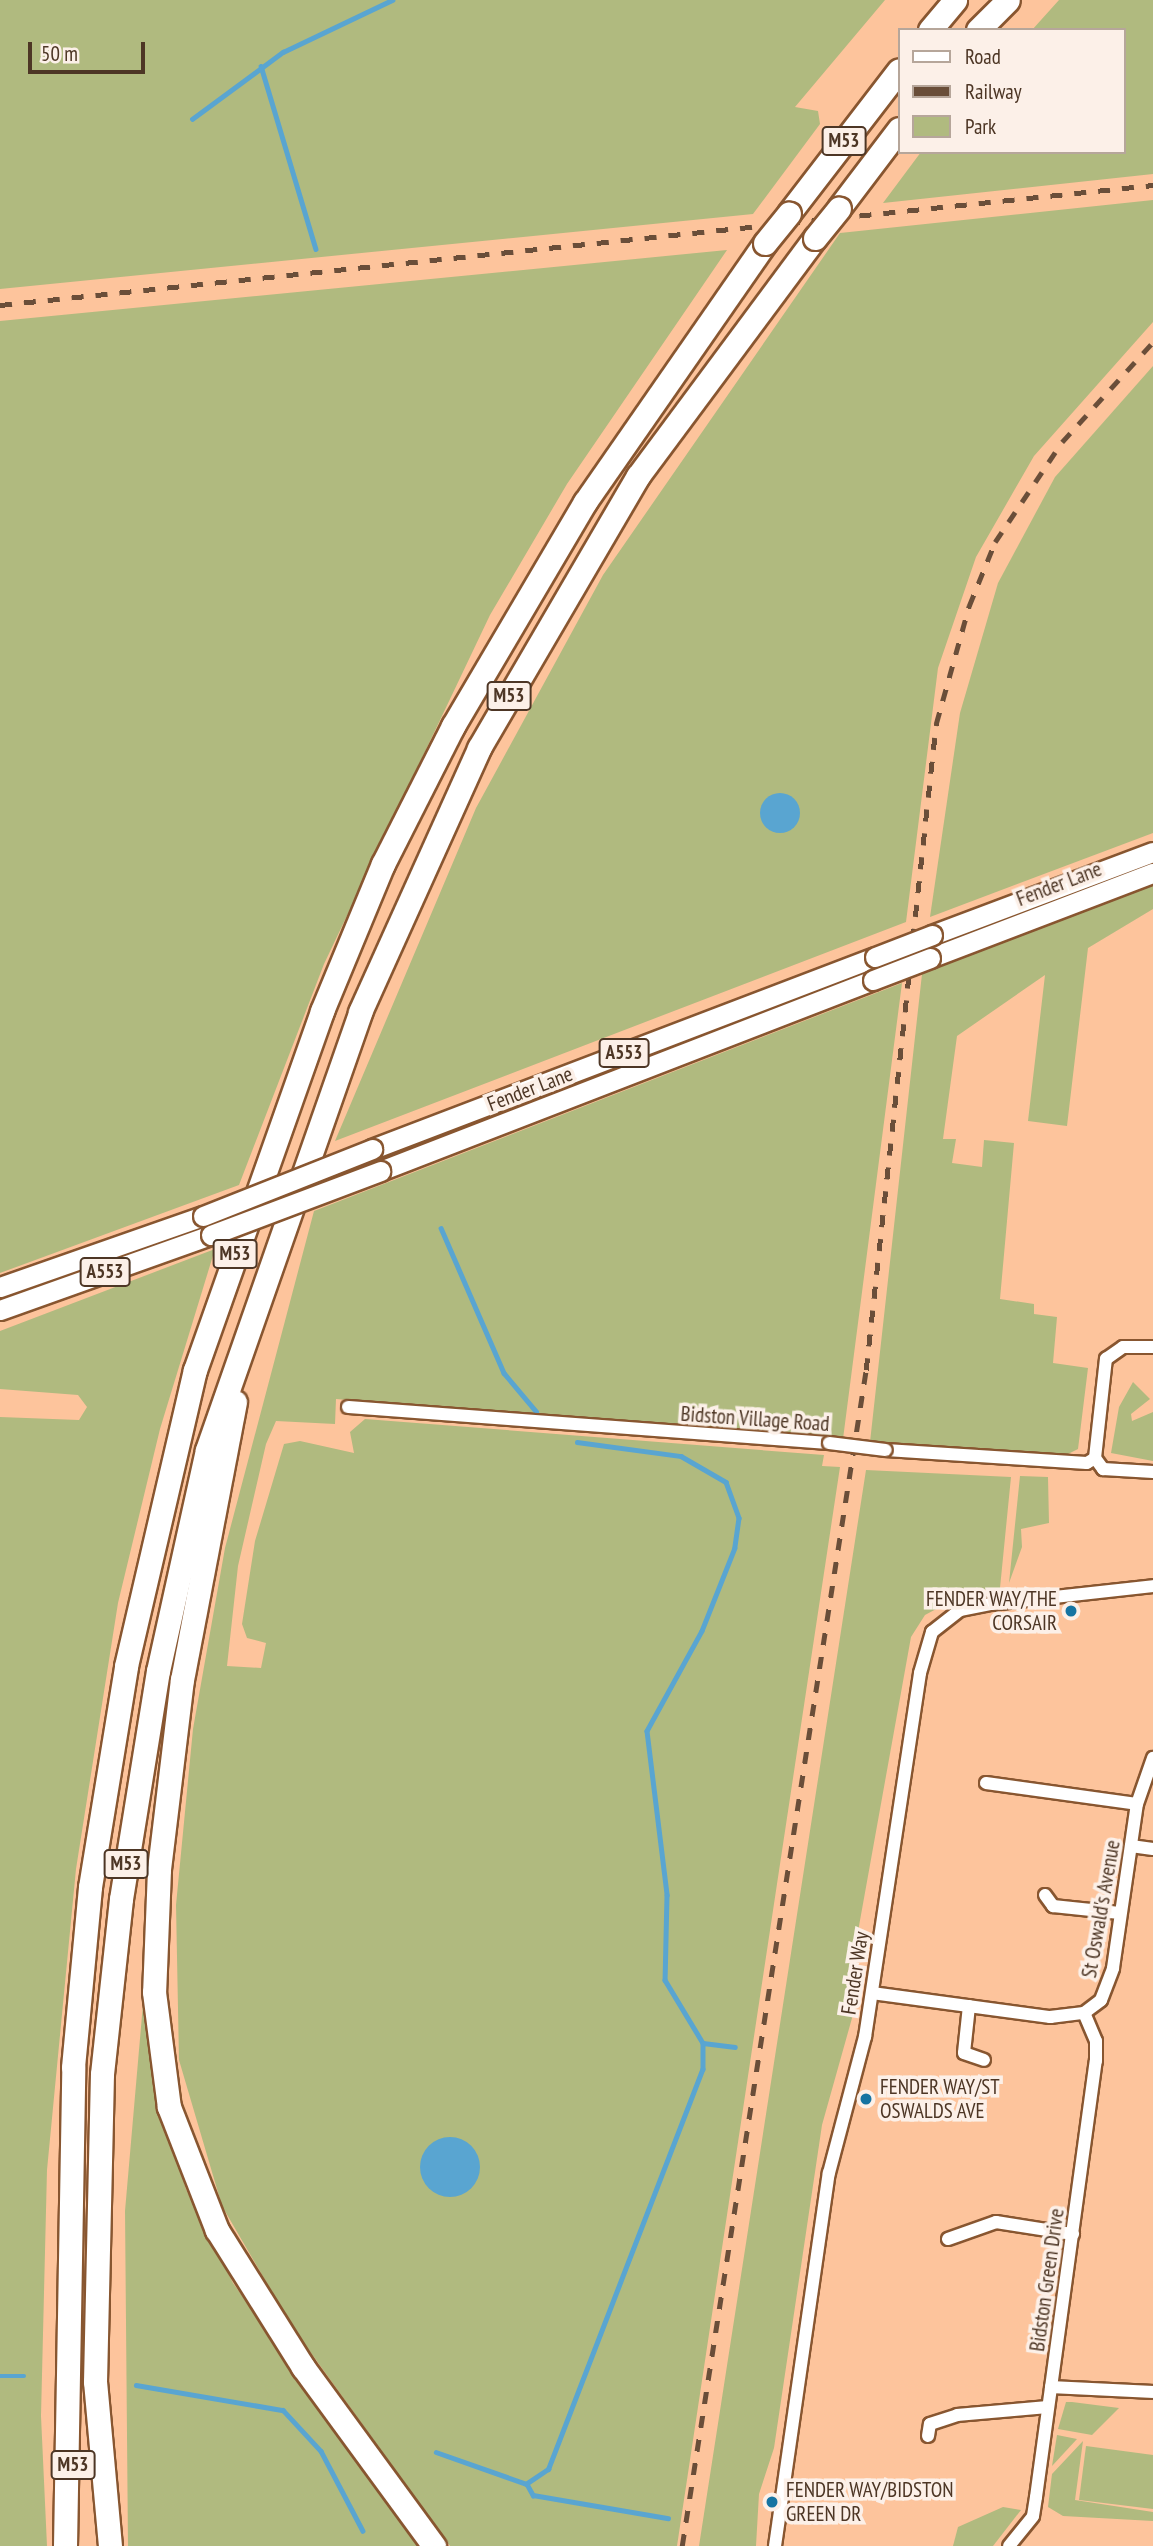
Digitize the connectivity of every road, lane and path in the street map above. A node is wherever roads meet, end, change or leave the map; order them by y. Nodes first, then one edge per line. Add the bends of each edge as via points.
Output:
1 (955, 0) edge
2 (1008, 0) edge
3 (932, 28) edge
4 (980, 28) edge
5 (898, 71) edge
6 (898, 130) edge
7 (1153, 852) edge
8 (1153, 873) edge
9 (0, 1287) edge
10 (0, 1310) edge
11 (251, 1316) junction
12 (1153, 1347) edge
13 (348, 1407) dead end
14 (1095, 1458) junction
15 (1153, 1472) edge
16 (1153, 1586) edge
17 (1153, 1758) edge
18 (986, 1783) dead end
19 (1136, 1804) junction
20 (1131, 1846) junction
21 (1153, 1849) edge
22 (1045, 1895) dead end
23 (1120, 1913) junction
24 (872, 1993) junction
25 (969, 2006) junction
26 (1084, 2013) junction
27 (984, 2060) dead end
28 (1073, 2234) junction
29 (948, 2239) dead end
30 (65, 2383) junction
31 (1051, 2387) junction
32 (1153, 2392) edge
33 (1048, 2407) junction
34 (928, 2436) dead end
35 (65, 2546) edge
36 (81, 2546) edge
37 (110, 2546) edge
38 (434, 2546) edge
39 (775, 2546) edge
40 (1009, 2546) edge

1 - 3 highway
2 - 4 highway
5 - 30 highway, M53, bridge via 765,243 585,502 453,726 389,852 322,1011 195,1370 126,1666 90,1888 73,2067
6 - 11 highway, M53, bridge via 638,476 479,748 360,1012
7 - 9 main road, Fender Lane / A553, bridge via 204,1216
8 - 10 main road, Fender Lane / A553, bridge via 380,1171
11 - 37 highway, M53 via 207,1450 158,1671 121,1899 102,2074 94,2382
11 - 38 highway, M53 via 182,1679 159,1870 155,1992 169,2107 217,2230 303,2367
12 - 14 street via 1124,1347 1107,1359
13 - 14 street, Bidston Village Road, bridge via 886,1450 1087,1463
14 - 15 street, Bidston Village Road via 1103,1469
16 - 24 street, Fender Way via 960,1610 932,1632 920,1673
17 - 19 street, St Oswald's Avenue
18 - 19 street
19 - 20 street, St Oswald's Avenue
20 - 21 street
20 - 23 street, St Oswald's Avenue
22 - 23 street via 1053,1906
23 - 26 street, St Oswald's Avenue via 1110,1986
24 - 25 street
24 - 39 street, Fender Way via 837,2131
25 - 26 street via 1049,2017
25 - 27 street via 964,2053
26 - 28 street, Bidston Green Drive via 1096,2041 1096,2061
28 - 29 street via 996,2222
28 - 31 street, Bidston Green Drive
30 - 35 highway, M53
30 - 36 highway, M53
31 - 32 street
31 - 33 street, Bidston Green Drive
33 - 34 street via 957,2415 930,2424
33 - 40 street, Bidston Green Drive via 1034,2516

